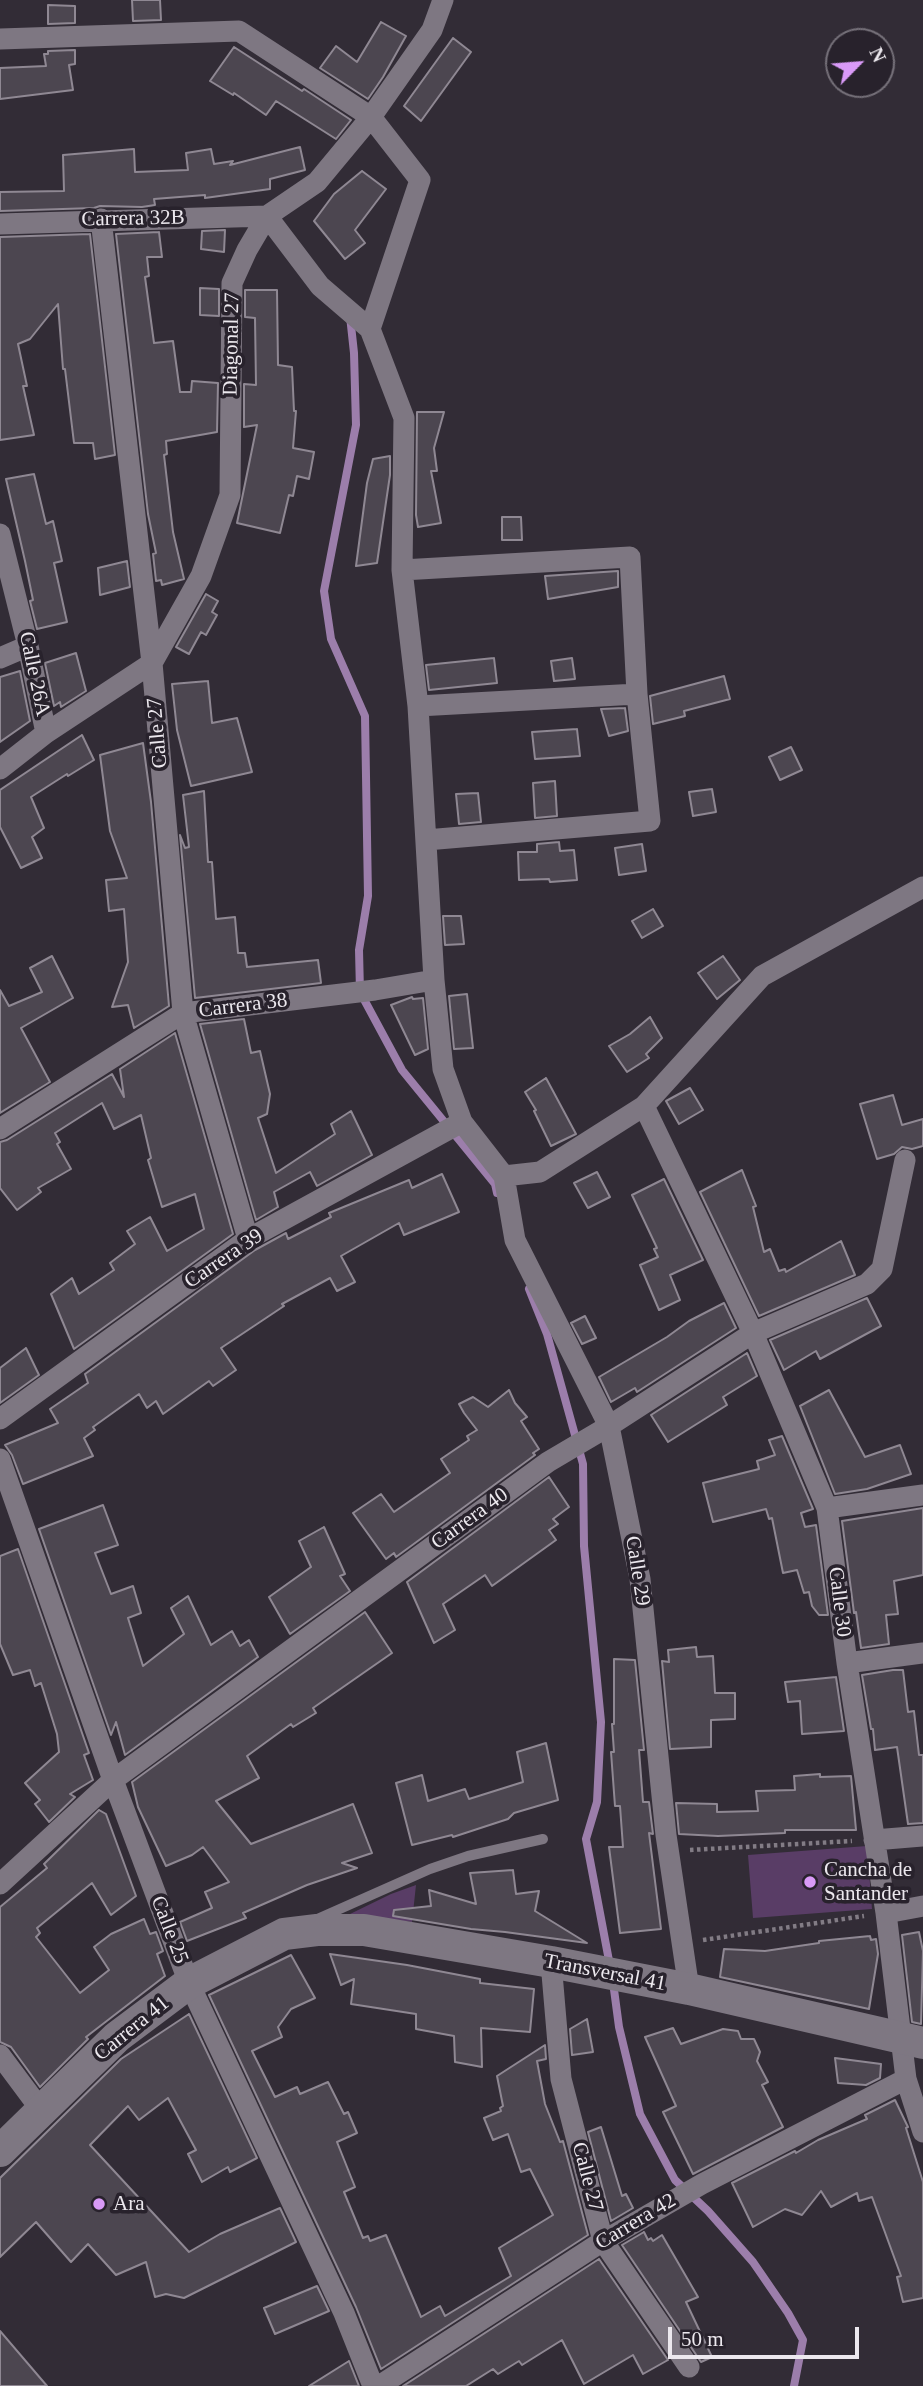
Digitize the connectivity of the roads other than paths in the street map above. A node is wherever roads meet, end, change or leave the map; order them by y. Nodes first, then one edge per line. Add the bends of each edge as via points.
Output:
1 (443, 0) edge
2 (0, 39) edge
3 (372, 117) junction
4 (267, 216) junction
5 (101, 219) junction
6 (0, 224) edge
7 (365, 325) junction
8 (0, 534) edge
9 (402, 570) junction
10 (28, 646) junction
11 (0, 658) edge
12 (152, 663) junction
13 (637, 694) junction
14 (418, 706) junction
15 (46, 733) junction
16 (0, 769) edge
17 (426, 840) junction
18 (923, 887) edge
19 (434, 980) junction
20 (183, 1013) junction
21 (644, 1106) junction
22 (462, 1122) junction
23 (0, 1129) edge
24 (905, 1160) dead end
25 (505, 1176) junction
26 (248, 1239) junction
27 (753, 1333) junction
28 (0, 1419) edge
29 (605, 1428) junction
30 (0, 1459) edge
31 (923, 1495) edge
32 (827, 1508) junction
33 (923, 1653) edge
34 (847, 1663) junction
35 (113, 1780) junction
36 (923, 1836) edge
37 (543, 1839) dead end
38 (874, 1840) junction
39 (0, 1884) edge
40 (923, 1906) edge
41 (886, 1913) junction
42 (284, 1934) junction
43 (551, 1962) junction
44 (189, 1983) junction
45 (689, 1989) junction
46 (911, 2041) edge
47 (0, 2055) edge
48 (906, 2079) junction
49 (41, 2110) junction
50 (923, 2132) edge
51 (0, 2151) edge
52 (603, 2241) junction
53 (689, 2367) dead end
54 (376, 2386) edge

1 - 3 street, Diagonal 27 via 432,30
2 - 3 street via 239,31
3 - 4 street, Diagonal 27 via 317,182
3 - 7 street via 420,180
4 - 5 street, Carrera 32B
4 - 7 street via 320,286
4 - 12 street, Diagonal 27 via 232,283 230,495 201,576
5 - 6 street, Carrera 32B
5 - 12 street, Calle 27
7 - 9 street via 404,418
8 - 10 street, Calle 26A
9 - 13 street via 631,556
9 - 14 street
10 - 11 street
10 - 15 street, Calle 26A
12 - 15 street
12 - 20 street, Calle 27
13 - 14 street
13 - 17 street via 650,821
14 - 17 street
15 - 16 street
17 - 19 street
18 - 21 street via 762,976
19 - 20 street, Carrera 38
19 - 22 street via 443,1069
20 - 23 street, Carrera 38
20 - 26 street, Calle 27
21 - 25 street via 540,1172
21 - 27 street, Calle 30
22 - 25 street
22 - 26 street, Carrera 39
24 - 27 street, Carrera 40 via 881,1269 867,1284
25 - 29 street, Calle 29 via 515,1240
26 - 28 street, Carrera 39
27 - 29 street, Carrera 40
27 - 32 street, Calle 30
29 - 35 street, Carrera 40 via 548,1462
29 - 45 street, Calle 29 via 640,1578 668,1851
30 - 35 street, Calle 25
31 - 32 street
32 - 34 street, Calle 30
33 - 34 street
34 - 38 street, Calle 30
35 - 39 street, Carrera 40
35 - 44 street, Calle 25
36 - 38 street
37 - 42 lane via 430,1869
38 - 41 street, Calle 30
40 - 41 street
41 - 46 street, Calle 30
42 - 43 street, Transversal 41 via 364,1930
42 - 44 street, Carrera 41
43 - 45 street, Transversal 41
43 - 52 street, Calle 27 via 561,2079
44 - 49 street, Carrera 41 via 117,2037
44 - 54 street, Calle 25
45 - 46 street, Transversal 41
46 - 48 street, Calle 30
47 - 49 street
48 - 50 street, Calle 30
48 - 52 street, Carrera 42 via 702,2184
49 - 51 street, Carrera 41
52 - 53 street, Calle 27
52 - 54 street, Carrera 42

